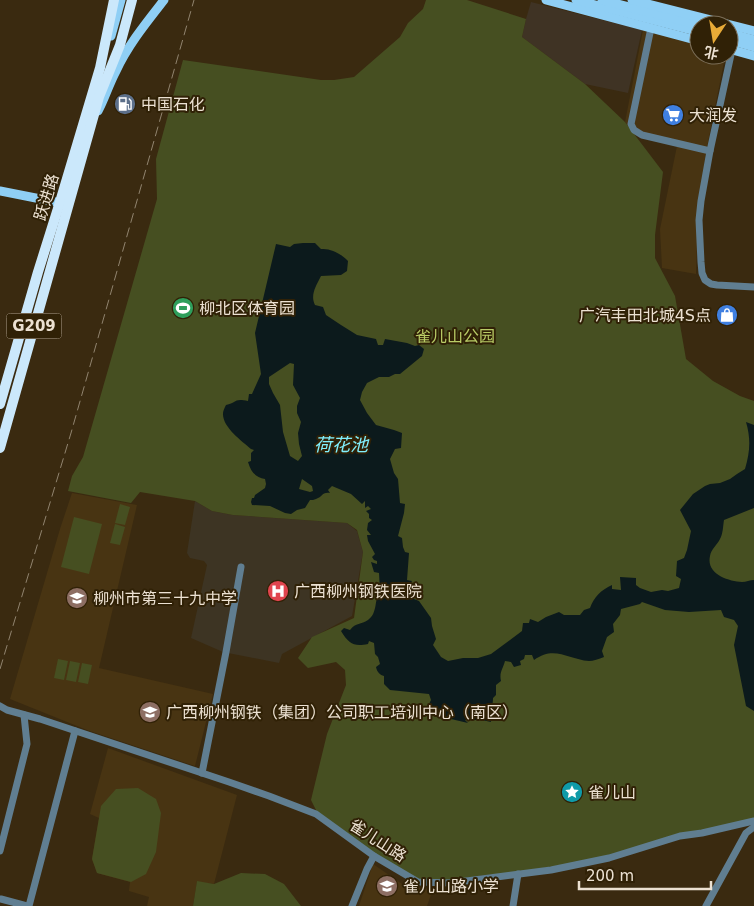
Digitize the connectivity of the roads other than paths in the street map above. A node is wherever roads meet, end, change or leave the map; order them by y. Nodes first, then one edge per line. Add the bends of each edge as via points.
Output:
1 (114, 0) edge
2 (121, 0) edge
3 (132, 0) edge
4 (157, 0) edge
5 (164, 0) edge
6 (546, 0) edge
7 (576, 0) edge
8 (602, 0) edge
9 (632, 0) edge
10 (651, 2) edge
11 (689, 23) edge
12 (651, 28) junction
13 (689, 29) edge
14 (754, 31) edge
15 (739, 36) edge
16 (689, 38) edge
17 (754, 40) edge
18 (739, 45) edge
19 (739, 50) edge
20 (753, 53) edge
21 (728, 65) edge
22 (109, 68) junction
23 (710, 151) junction
24 (0, 191) edge
25 (0, 196) edge
26 (64, 205) junction
27 (754, 287) edge
28 (0, 404) edge
29 (0, 448) edge
30 (241, 567) dead end
31 (0, 706) edge
32 (24, 715) junction
33 (75, 731) junction
34 (202, 773) junction
35 (754, 821) edge
36 (754, 826) edge
37 (0, 851) edge
38 (374, 856) junction
39 (518, 874) junction
40 (1, 899) dead end
41 (28, 906) edge
42 (352, 906) edge
43 (513, 906) edge
44 (706, 906) edge

1 - 22 highway, G209
2 - 22 main road, 跃进路
3 - 22 highway, G209 via 124,32
4 - 22 main road, 跃进路
5 - 22 main road
6 - 12 main road
7 - 13 main road
8 - 11 main road
9 - 10 main road
10 - 14 main road
12 - 16 main road
12 - 23 street via 630,124 642,135
15 - 17 main road
18 - 20 main road
19 - 20 main road
21 - 23 street
22 - 26 highway, 跃进路 / G209
22 - 26 highway, 跃进路 / G209
23 - 27 street via 699,220 702,274 711,284
24 - 26 main road
25 - 26 main road
26 - 28 highway, 跃进路 / G209 via 38,272
26 - 29 highway, 跃进路 / G209
30 - 34 street
31 - 32 street, 雀儿山路
32 - 33 street, 雀儿山路
32 - 37 street via 27,744
33 - 34 street, 雀儿山路
33 - 41 street
34 - 38 street, 雀儿山路 via 316,814
35 - 39 street, 雀儿山路 via 680,836 609,858
36 - 44 street via 746,833
38 - 39 street, 雀儿山路 via 418,882 452,883
38 - 42 street
39 - 43 street
40 - 41 street

